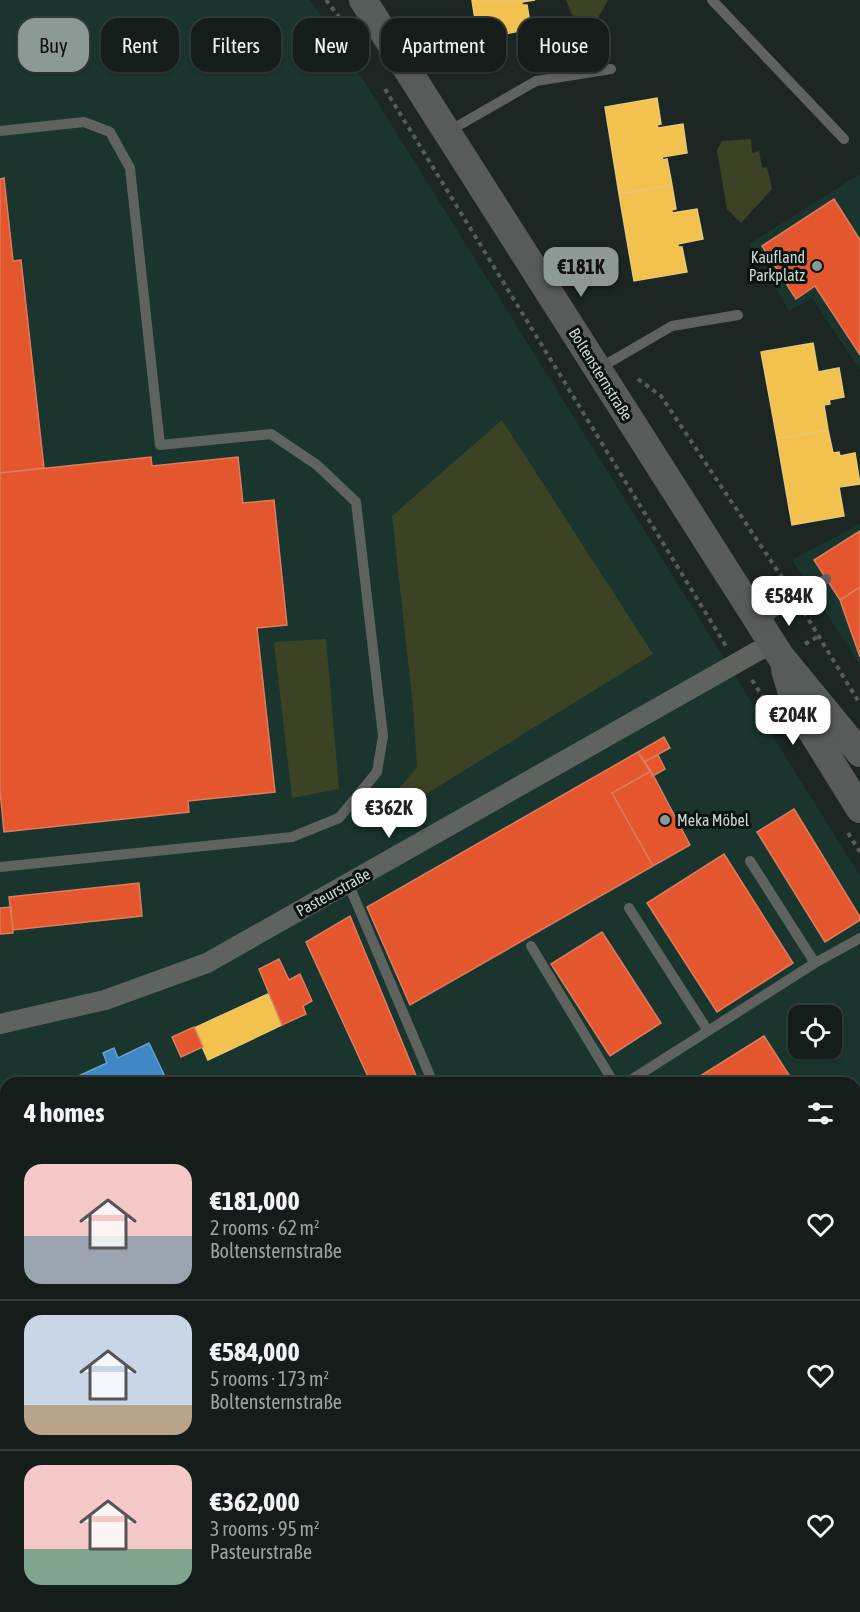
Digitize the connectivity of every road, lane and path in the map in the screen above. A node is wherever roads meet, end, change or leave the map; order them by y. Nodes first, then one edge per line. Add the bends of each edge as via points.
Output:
1 (326, 0) edge
2 (363, 0) edge
3 (712, 0) edge
4 (339, 18) edge
5 (611, 69) dead end
6 (384, 89) dead end
7 (0, 131) edge
8 (448, 132) junction
9 (844, 139) dead end
10 (738, 315) dead end
11 (598, 369) junction
12 (826, 579) dead end
13 (771, 641) junction
14 (738, 662) junction
15 (768, 705) dead end
16 (860, 753) edge
17 (854, 821) edge
18 (860, 852) edge
19 (750, 861) dead end
20 (0, 867) edge
21 (348, 884) junction
22 (629, 908) dead end
23 (860, 938) edge
24 (531, 946) dead end
25 (815, 963) junction
26 (0, 1024) edge
27 (708, 1031) junction
28 (430, 1077) edge
29 (610, 1077) edge
30 (635, 1077) edge

1 - 4 path
2 - 8 main road, Boltensternstraße
3 - 9 lane
5 - 8 lane via 536,81
6 - 14 path
7 - 20 lane via 84,123 110,132 130,168 160,445 270,434 318,465 356,501 383,736 377,772 339,818 292,837
8 - 11 main road, Boltensternstraße
10 - 11 lane via 672,326
11 - 13 main road, Boltensternstraße
12 - 13 lane
13 - 14 street, Pasteurstraße
13 - 16 main road, Boltensternstraße
13 - 17 main road, Boltensternstraße via 796,706
14 - 15 path
14 - 21 street, Pasteurstraße
17 - 18 path
19 - 25 lane
21 - 26 street, Pasteurstraße via 207,963 105,1000
21 - 28 lane
22 - 27 lane
23 - 25 lane
24 - 29 lane
25 - 27 lane
27 - 30 lane

